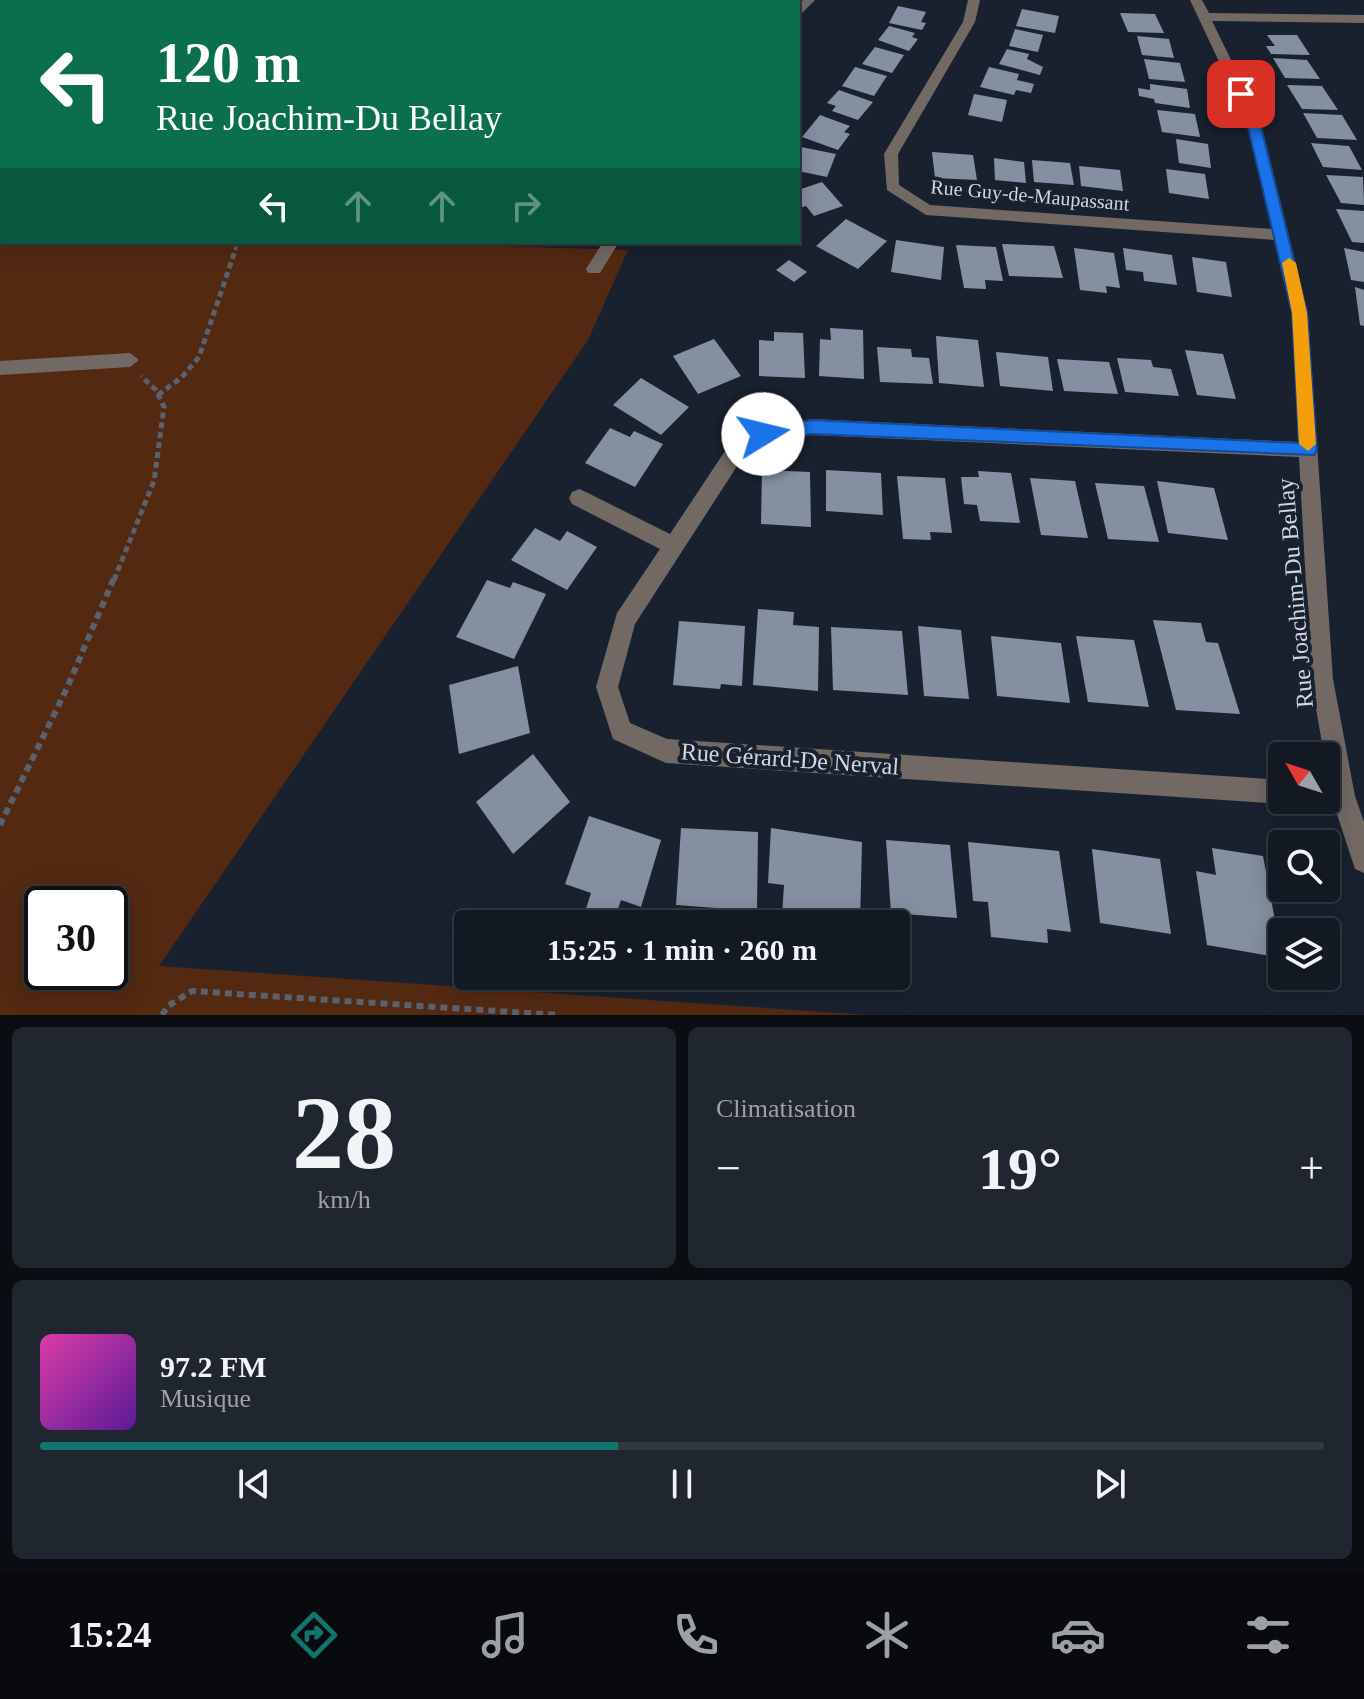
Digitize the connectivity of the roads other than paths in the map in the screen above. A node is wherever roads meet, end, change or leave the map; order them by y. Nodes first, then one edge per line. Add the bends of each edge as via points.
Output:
1 (974, 0) edge
2 (1196, 0) edge
3 (1206, 17) junction
4 (1364, 19) edge
5 (1283, 235) junction
6 (610, 244) edge
7 (594, 269) dead end
8 (130, 360) road end
9 (0, 368) edge
10 (1308, 450) junction
11 (579, 498) dead end
12 (673, 546) junction
13 (1329, 742) edge
14 (1268, 791) edge
15 (1340, 807) edge
16 (1364, 860) edge

1 - 5 street, Rue Guy-de-Maupassant via 969,22 891,154 892,187 926,210
2 - 3 street, Rue Joachim-Du Bellay
3 - 4 street
3 - 5 street, Rue Joachim-Du Bellay via 1253,119
5 - 10 street, Rue Joachim-Du Bellay via 1300,313
6 - 7 street
8 - 9 street
10 - 12 street, Rue Gérard-De Nerval via 812,427 775,432 734,454
10 - 13 street, Rue Joachim-Du Bellay
11 - 12 street
12 - 14 street, Rue Gérard-De Nerval via 625,620 607,687 621,731 666,751
15 - 16 street, Rue Joachim-Du Bellay

